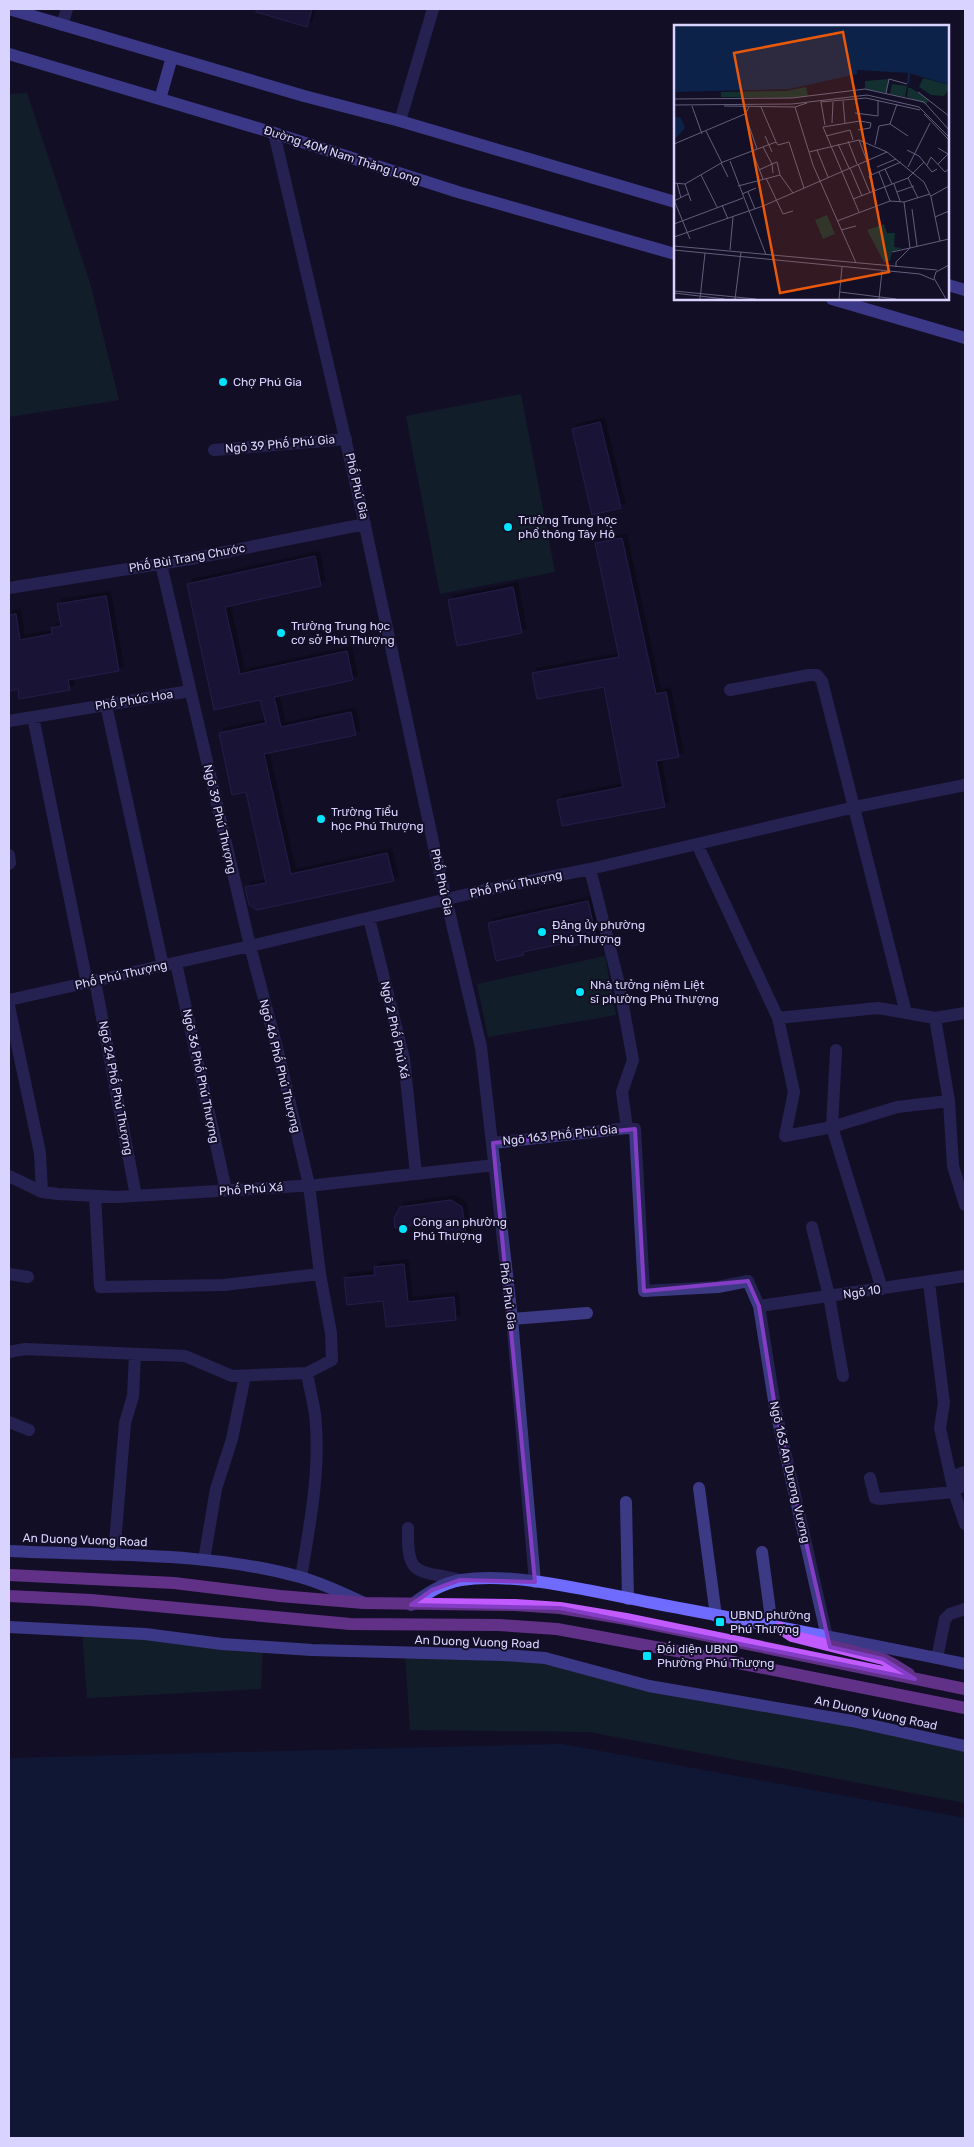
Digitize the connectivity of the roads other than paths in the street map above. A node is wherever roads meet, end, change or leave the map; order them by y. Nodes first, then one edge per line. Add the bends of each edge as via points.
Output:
1 (9, 9) edge
2 (67, 9) edge
3 (432, 9) edge
4 (62, 25) junction
5 (9, 54) edge
6 (172, 57) junction
7 (160, 99) junction
8 (400, 121) junction
9 (274, 133) junction
10 (674, 202) edge
11 (674, 254) edge
12 (949, 285) edge
13 (965, 290) edge
14 (835, 300) edge
15 (965, 338) edge
16 (346, 439) junction
17 (214, 450) dead end
18 (366, 524) junction
19 (161, 564) junction
20 (9, 588) edge
21 (730, 690) dead end
22 (190, 691) junction
23 (106, 705) junction
24 (33, 717) junction
25 (9, 721) edge
26 (965, 785) edge
27 (856, 807) junction
28 (697, 844) junction
29 (590, 869) junction
30 (446, 900) junction
31 (369, 918) junction
32 (250, 946) junction
33 (176, 963) junction
34 (163, 966) junction
35 (91, 982) junction
36 (9, 1000) edge
37 (9, 1006) edge
38 (906, 1013) junction
39 (965, 1013) edge
40 (778, 1018) junction
41 (935, 1018) junction
42 (836, 1050) dead end
43 (949, 1101) junction
44 (832, 1127) junction
45 (627, 1128) junction
46 (493, 1142) junction
47 (495, 1165) junction
48 (416, 1174) junction
49 (9, 1176) edge
50 (309, 1185) junction
51 (226, 1190) junction
52 (42, 1192) junction
53 (95, 1196) junction
54 (136, 1196) junction
55 (965, 1205) edge
56 (812, 1227) dead end
57 (9, 1274) edge
58 (320, 1274) junction
59 (965, 1276) edge
60 (28, 1277) dead end
61 (929, 1283) junction
62 (882, 1289) junction
63 (829, 1296) junction
64 (759, 1306) junction
65 (587, 1313) dead end
66 (512, 1319) junction
67 (9, 1352) edge
68 (135, 1355) junction
69 (307, 1373) junction
70 (245, 1376) junction
71 (843, 1376) dead end
72 (9, 1422) edge
73 (29, 1430) dead end
74 (965, 1472) edge
75 (870, 1478) dead end
76 (699, 1488) dead end
77 (953, 1490) junction
78 (626, 1502) dead end
79 (965, 1524) edge
80 (408, 1528) dead end
81 (9, 1551) edge
82 (762, 1552) dead end
83 (114, 1555) junction
84 (204, 1560) junction
85 (9, 1576) edge
86 (301, 1577) junction
87 (460, 1580) junction
88 (535, 1582) junction
89 (9, 1596) edge
90 (628, 1599) junction
91 (364, 1603) junction
92 (411, 1605) junction
93 (965, 1609) edge
94 (716, 1616) junction
95 (9, 1627) edge
96 (776, 1627) junction
97 (827, 1637) junction
98 (937, 1658) junction
99 (965, 1664) edge
100 (915, 1678) junction
101 (965, 1688) edge
102 (965, 1708) edge
103 (965, 1746) edge

1 - 4 street
2 - 4 street
3 - 8 street
4 - 6 street
5 - 7 street, Đường 40M Nam Thăng Long
6 - 7 street
6 - 8 street
7 - 9 street, Đường 40M Nam Thăng Long
8 - 10 street
9 - 11 street, Đường 40M Nam Thăng Long via 458,192
9 - 16 street, Phố Phú Gia
12 - 13 street
14 - 15 street
16 - 17 street, Ngõ 39 Phố Phú Gia
16 - 18 street, Phố Phú Gia
18 - 19 street, Phố Bùi Trang Chước
18 - 30 street, Phố Phú Gia
19 - 20 street, Phố Bùi Trang Chước
19 - 22 street, Phố Phúc Hoa
21 - 27 street via 818,675
22 - 23 street, Phố Phúc Hoa
22 - 32 street, Ngõ 39 Phú Thượng
23 - 24 street, Phố Phúc Hoa
23 - 34 street
24 - 25 street, Phố Phúc Hoa
24 - 35 street, Ngõ 24 Phố Phú Thượng
26 - 27 street, Phố Phú Thượng
27 - 28 street, Phố Phú Thượng
27 - 38 street
28 - 29 street, Phố Phú Thượng
28 - 40 street
29 - 30 street, Phố Phú Thượng
29 - 45 street via 619,984 633,1060 622,1092
30 - 31 street, Phố Phú Thượng
30 - 46 street, Phố Phú Gia via 480,1047
31 - 32 street, Phố Phú Thượng
31 - 48 street, Ngõ 2 Phố Phú Xá via 404,1058
32 - 33 street, Phố Phú Thượng
32 - 50 street, Ngõ 46 Phố Phú Thượng
33 - 34 street, Phố Phú Thượng
33 - 51 street, Ngõ 36 Phố Phú Thượng
34 - 35 street, Phố Phú Thượng
35 - 36 street, Phố Phú Thượng
35 - 54 street, Ngõ 24 Phố Phú Thượng
37 - 52 street via 40,1153
38 - 40 street via 878,1008
38 - 41 street
39 - 41 street
40 - 44 street via 794,1092 785,1136
41 - 43 street
42 - 44 street
43 - 44 street via 897,1107
43 - 55 street via 953,1166
44 - 62 street
45 - 46 street, Ngõ 163 Phố Phú Gia
45 - 64 street, Ngõ 163 An Dương Vương via 635,1129 644,1291 748,1281
46 - 47 street, Phố Phú Gia
47 - 48 street, Phố Phú Xá
47 - 66 street, Phố Phú Gia
48 - 50 street, Phố Phú Xá
49 - 52 street, Phố Phú Xá
50 - 51 street, Phố Phú Xá
50 - 58 street, Ngõ 46 Phố Phú Thượng
51 - 54 street, Phố Phú Xá
52 - 53 street, Phố Phú Xá
53 - 54 street, Phố Phú Xá
53 - 58 street via 100,1287 224,1285
56 - 63 street
57 - 60 street
58 - 69 street, Ngõ 46 Phố Phú Thượng via 331,1333 332,1360
59 - 61 street, Ngõ 10
61 - 62 street, Ngõ 10
61 - 77 street via 944,1403 940,1428
62 - 63 street, Ngõ 10
63 - 64 street, Ngõ 10
63 - 71 street
64 - 97 street, Ngõ 163 An Dương Vương via 775,1407
65 - 66 street
66 - 88 street, Phố Phú Gia
67 - 68 street via 25,1349
68 - 70 street via 185,1356 232,1376
68 - 83 street via 133,1396 125,1423
69 - 70 street
69 - 86 street via 315,1414 316,1470
70 - 84 street via 232,1439 216,1489
72 - 73 street
74 - 77 street via 959,1474 959,1488
75 - 77 street via 874,1498 879,1499
76 - 94 street
77 - 79 street
78 - 90 street
80 - 87 street via 413,1567
81 - 83 street, An Duong Vuong Road
82 - 96 street
83 - 84 street, An Duong Vuong Road
84 - 86 street, An Duong Vuong Road
85 - 91 main road, An Duong Vuong Road via 174,1584
86 - 91 street, An Duong Vuong Road
87 - 88 street via 491,1578
87 - 92 street via 432,1590
88 - 90 street
89 - 102 main road, An Duong Vuong Road via 100,1600 350,1624 499,1625 558,1629
90 - 94 street
91 - 92 main road, An Duong Vuong Road
92 - 100 main road, An Duong Vuong Road via 515,1604 560,1608
93 - 98 street via 945,1619
94 - 96 street
95 - 103 street, An Duong Vuong Road via 145,1634 222,1644 312,1650 545,1658 649,1686 852,1721
96 - 97 street
96 - 100 main road via 792,1636 883,1659
97 - 98 street
98 - 99 street
100 - 101 main road, An Duong Vuong Road

